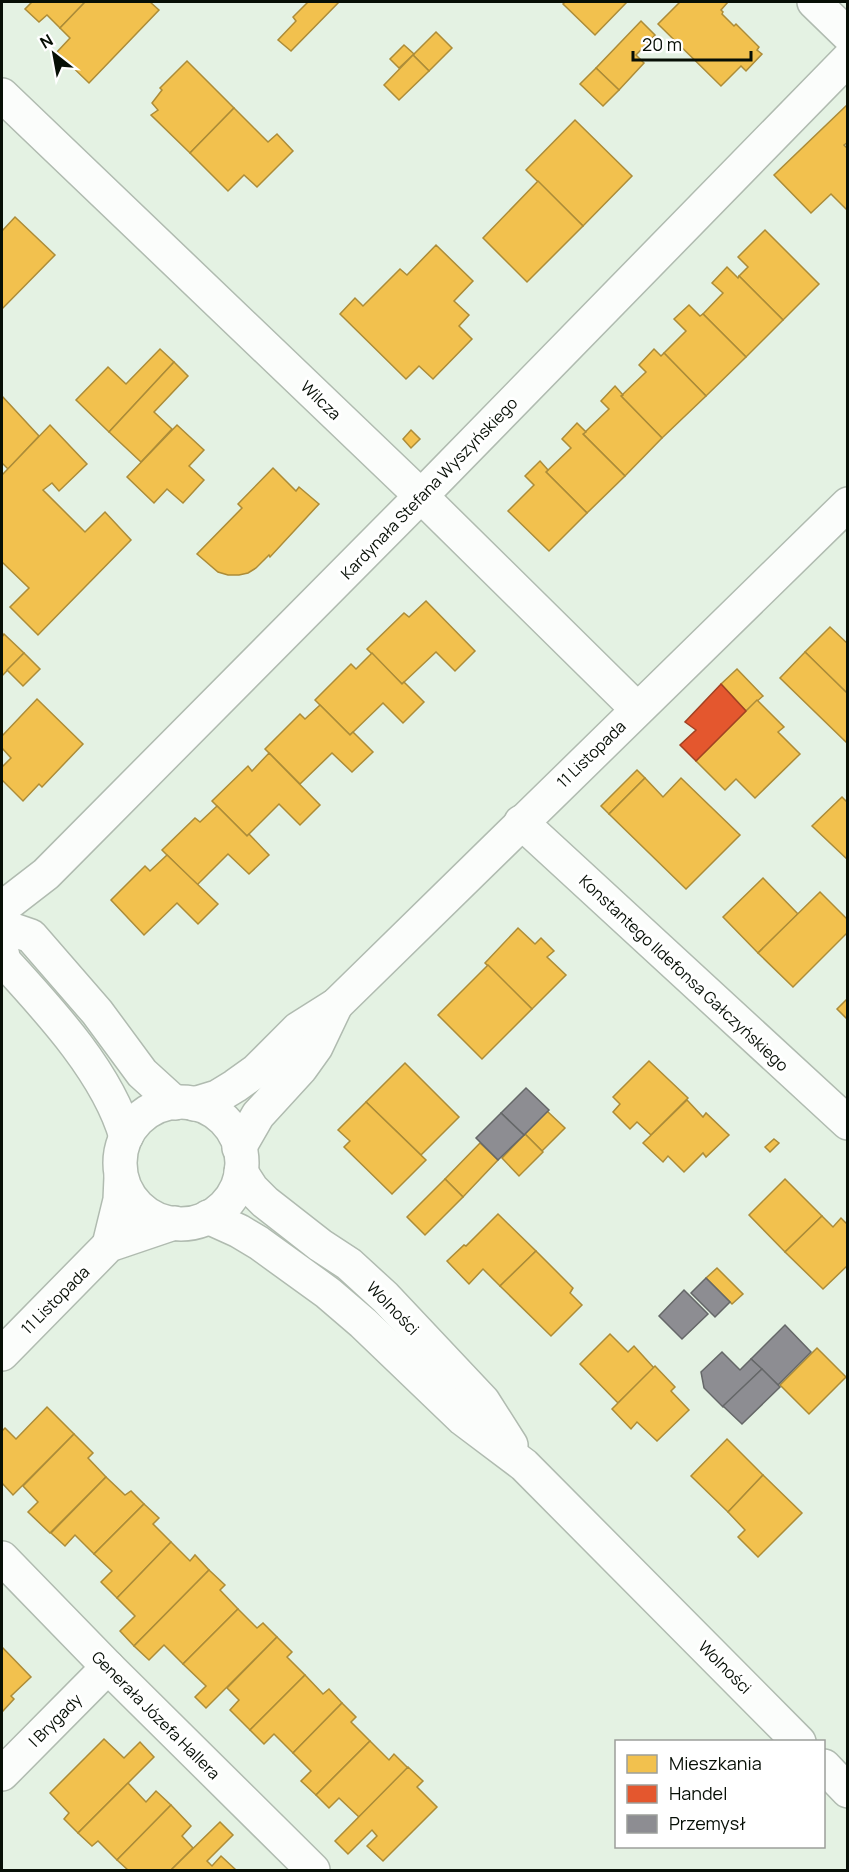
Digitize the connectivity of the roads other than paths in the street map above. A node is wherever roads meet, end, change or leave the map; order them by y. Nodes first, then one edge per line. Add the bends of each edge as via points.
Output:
1 (814, 2) edge
2 (848, 35) edge
3 (848, 58) edge
4 (2, 95) edge
5 (421, 496) junction
6 (848, 504) edge
7 (637, 709) junction
8 (522, 822) junction
9 (2, 908) edge
10 (2, 926) edge
11 (2, 952) edge
12 (336, 1005) junction
13 (184, 1103) junction
14 (848, 1123) edge
15 (126, 1137) junction
16 (240, 1160) junction
17 (121, 1177) junction
18 (208, 1217) junction
19 (174, 1223) junction
20 (109, 1245) junction
21 (2, 1354) edge
22 (524, 1465) junction
23 (2, 1558) edge
24 (108, 1667) junction
25 (797, 1740) edge
26 (825, 1767) edge
27 (2, 1774) edge
28 (848, 1791) edge
29 (313, 1870) edge

1 - 2 street
3 - 5 street, Kardynała Stefana Wyszyńskiego
4 - 5 street, Wilcza
5 - 7 street, Wilcza
5 - 9 street, Kardynała Stefana Wyszyńskiego via 46,874
6 - 7 street, 11 Listopada
7 - 8 street, 11 Listopada
8 - 12 street, 11 Listopada
8 - 14 street, Konstantego Ildefonsa Gałczyńskiego
10 - 13 street via 31,936 97,1012 142,1073
11 - 15 street via 4,961 63,1029 101,1082 120,1116
12 - 13 street, 11 Listopada via 298,1029 236,1086 217,1097
12 - 16 street, 11 Listopada via 316,1047 258,1115
13 - 15 street via 164,1104 146,1113
13 - 16 street via 214,1113 231,1128
15 - 17 street
16 - 18 street via 233,1194
16 - 22 street, Wolności via 252,1189 385,1297 483,1401
17 - 19 street via 126,1191 146,1213
17 - 20 street via 120,1200
18 - 19 street via 186,1224
18 - 22 street, Wolności via 259,1243 328,1293 463,1419
19 - 20 street, 11 Listopada
20 - 21 street, 11 Listopada
22 - 25 street, Wolności
23 - 24 street, Generała Józefa Hallera
24 - 27 street, I Brygady
24 - 29 street, Generała Józefa Hallera
26 - 28 street

